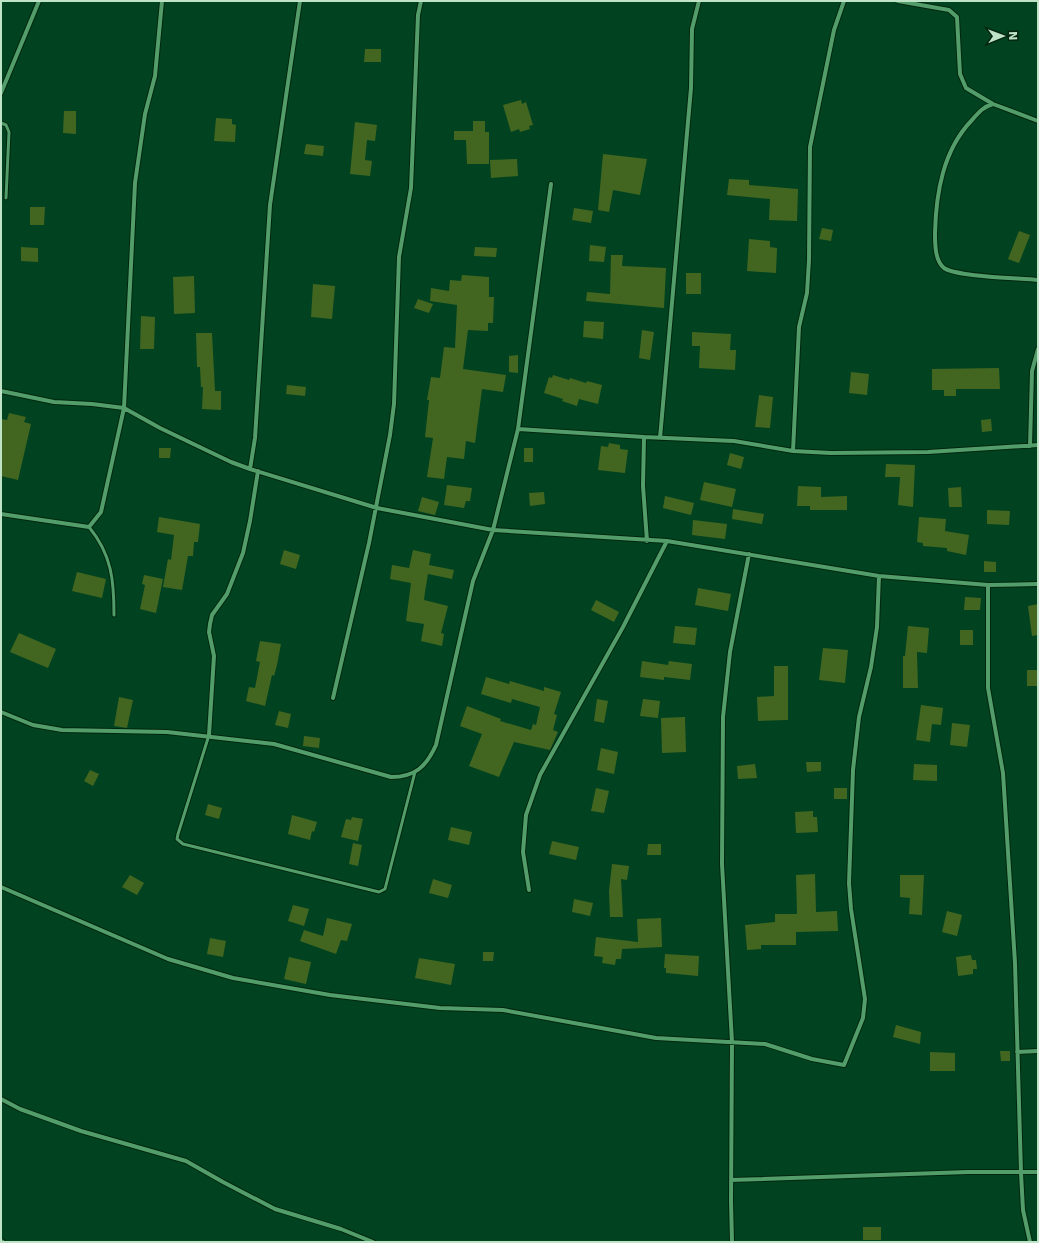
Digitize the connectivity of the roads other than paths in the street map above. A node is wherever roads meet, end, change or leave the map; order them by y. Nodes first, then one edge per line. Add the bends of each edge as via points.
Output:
1 (39, 1) edge
2 (162, 1) edge
3 (300, 1) edge
4 (421, 1) edge
5 (699, 1) edge
6 (844, 1) edge
7 (898, 1) edge
8 (1, 93) edge
9 (994, 104) junction
10 (1038, 121) edge
11 (1, 123) edge
12 (551, 184) dead end
13 (6, 198) dead end
14 (1038, 280) edge
15 (1038, 349) edge
16 (1, 392) edge
17 (124, 408) junction
18 (518, 428) junction
19 (644, 437) junction
20 (660, 438) junction
21 (1038, 445) edge
22 (1030, 446) junction
23 (794, 451) junction
24 (250, 469) junction
25 (258, 472) junction
26 (377, 508) junction
27 (1, 514) edge
28 (89, 528) junction
29 (493, 530) junction
30 (647, 541) junction
31 (667, 541) junction
32 (749, 554) junction
33 (879, 576) junction
34 (1038, 584) edge
35 (988, 585) junction
36 (114, 615) dead end
37 (333, 698) dead end
38 (1, 712) edge
39 (209, 735) junction
40 (415, 772) junction
41 (1, 887) edge
42 (529, 890) dead end
43 (732, 1042) junction
44 (1038, 1051) edge
45 (1018, 1052) junction
46 (1, 1100) edge
47 (1038, 1172) edge
48 (1020, 1173) junction
49 (730, 1180) junction
50 (373, 1242) edge
51 (732, 1242) edge
52 (1030, 1242) edge

1 - 8 street
2 - 17 street via 155,76 145,114 135,183
3 - 24 street via 270,206 255,431
4 - 26 street via 418,15 411,188 397,291 394,404
5 - 20 street via 692,29 691,88
6 - 23 street via 834,30 810,147 809,260 799,327
7 - 9 street via 949,10 957,17 960,74 966,88
9 - 10 street
9 - 14 street via 984,107 962,130 948,155 940,181 936,220 938,258 944,268 960,273
11 - 13 lane via 6,125 9,132
12 - 18 street
15 - 22 street via 1032,371
16 - 17 street via 54,402
17 - 24 street via 160,428
17 - 28 street via 101,512
18 - 19 street
18 - 29 street
19 - 20 street
19 - 30 street via 643,486
20 - 23 street via 734,441
21 - 22 street
22 - 23 street via 928,452
24 - 25 street
25 - 26 street
25 - 39 street via 243,553 227,594 212,616 210,624 214,656
26 - 29 street
26 - 37 street
27 - 28 street
28 - 36 lane via 101,541 109,564 114,586
29 - 30 street
29 - 40 street via 473,581 436,745 430,760
30 - 31 street
31 - 32 street
31 - 42 street via 540,775 526,815 523,852
32 - 33 street
32 - 43 street via 730,652 723,717 722,864
33 - 35 street
33 - 43 street via 877,627 859,717 853,770 849,883 865,998 863,1018 844,1064 812,1059 765,1044
34 - 35 street
35 - 45 street via 988,688 1003,773
38 - 39 street via 33,725 62,730
39 - 40 street via 274,744 391,777 403,777
39 - 40 lane via 177,839 183,844 379,892 386,889
41 - 43 street via 168,959 233,978 330,995 440,1008 503,1010 656,1038
43 - 49 street
44 - 45 street
45 - 48 street
46 - 50 street via 81,1131 186,1161 275,1209 341,1229
47 - 48 street
48 - 49 street via 968,1172
48 - 52 street via 1023,1210
49 - 51 street

